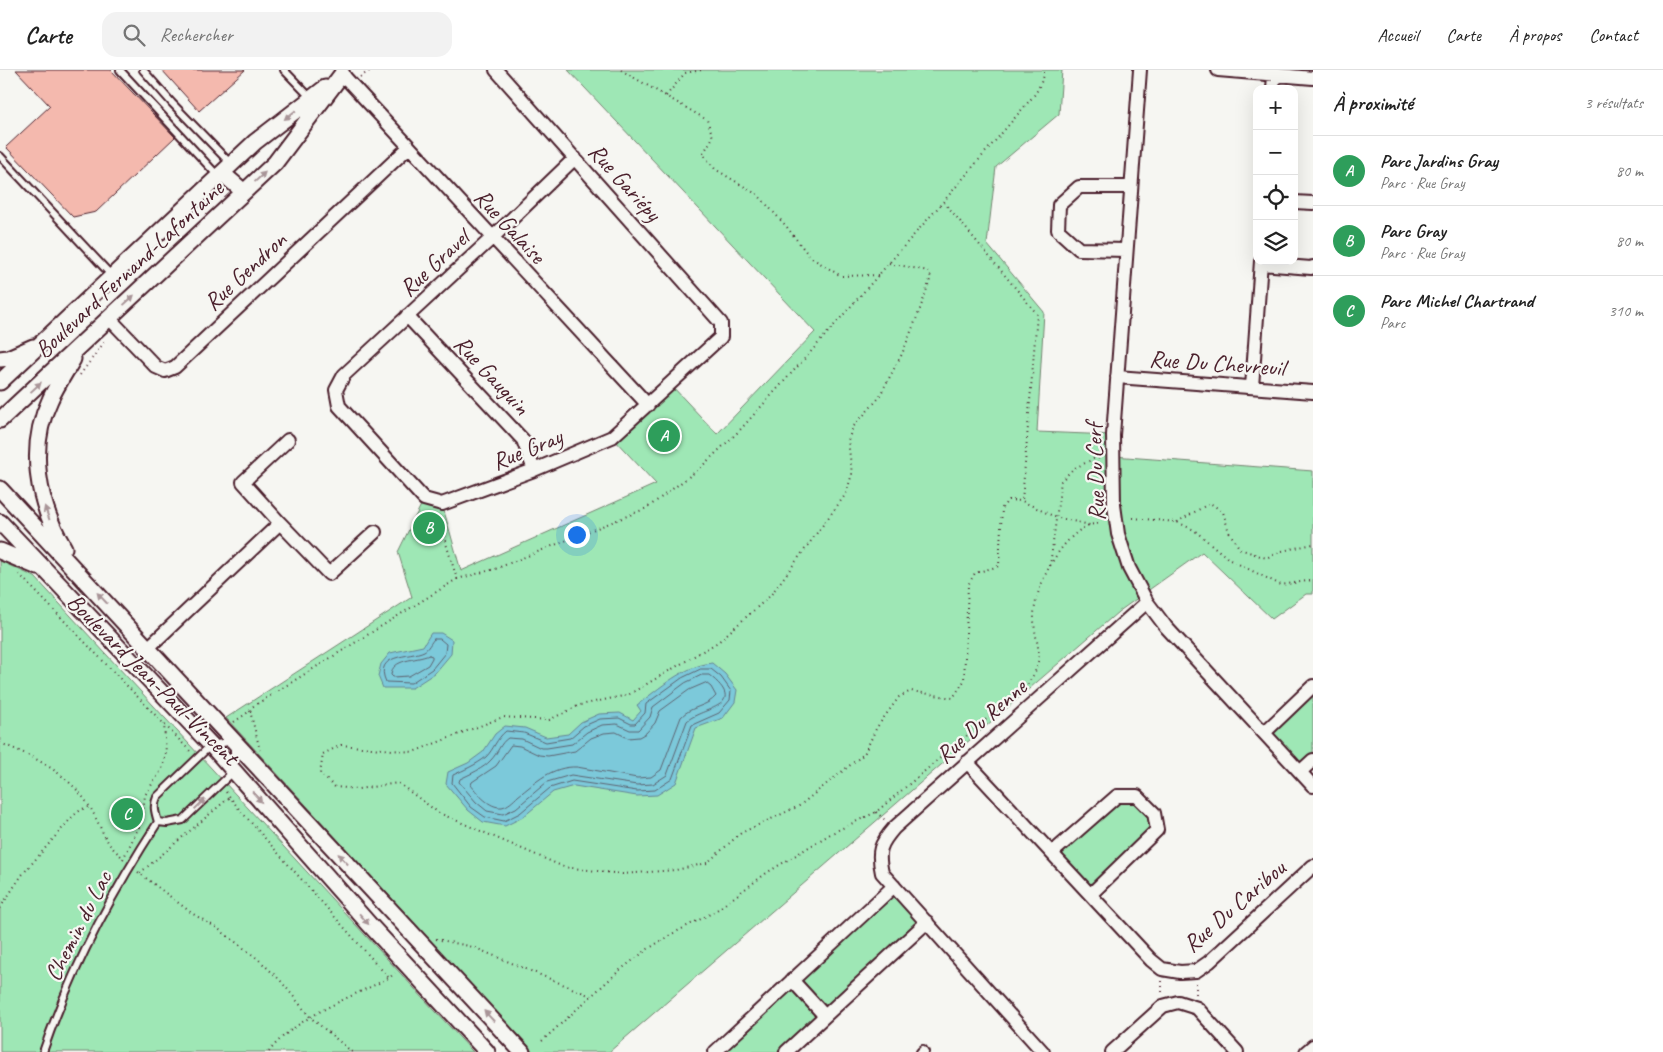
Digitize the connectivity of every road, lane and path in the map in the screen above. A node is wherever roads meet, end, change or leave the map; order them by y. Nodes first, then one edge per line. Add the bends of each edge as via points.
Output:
1 (120, 70) edge
2 (143, 70) edge
3 (284, 70) edge
4 (496, 70) edge
5 (621, 70) edge
6 (702, 70) edge
7 (1044, 70) edge
8 (1140, 70) edge
9 (1218, 70) edge
10 (345, 72) edge
11 (1274, 75) junction
12 (1313, 78) edge
13 (1273, 85) edge
14 (666, 96) junction
15 (311, 99) junction
16 (408, 147) junction
17 (0, 156) edge
18 (575, 158) junction
19 (224, 172) junction
20 (1131, 187) junction
21 (244, 192) junction
22 (943, 202) junction
23 (1298, 202) edge
24 (1313, 203) edge
25 (492, 238) junction
26 (1126, 250) junction
27 (889, 263) junction
28 (1261, 265) edge
29 (1281, 265) edge
30 (1313, 266) edge
31 (878, 275) junction
32 (113, 277) junction
33 (407, 316) junction
34 (109, 318) junction
35 (721, 323) joint
36 (43, 342) junction
37 (81, 346) junction
38 (0, 360) edge
39 (1117, 377) junction
40 (0, 382) edge
41 (1252, 387) junction
42 (1313, 392) edge
43 (648, 405) junction
44 (0, 420) edge
45 (288, 440) dead end
46 (1113, 456) junction
47 (534, 470) junction
48 (0, 489) edge
49 (1022, 501) junction
50 (434, 503) junction
51 (1055, 517) junction
52 (1133, 518) dead end
53 (0, 522) edge
54 (1177, 522) junction
55 (1101, 523) dead end
56 (280, 524) junction
57 (1090, 525) junction
58 (375, 532) dead end
59 (1313, 544) edge
60 (2, 551) edge
61 (1050, 567) junction
62 (44, 569) junction
63 (77, 571) junction
64 (457, 579) junction
65 (1313, 580) edge
66 (1148, 602) junction
67 (148, 648) junction
68 (132, 662) junction
69 (1313, 686) edge
70 (250, 711) junction
71 (230, 725) dead end
72 (1264, 732) junction
73 (234, 741) junction
74 (0, 743) edge
75 (206, 750) junction
76 (262, 755) dead end
77 (1313, 760) edge
78 (967, 762) junction
79 (1300, 772) junction
80 (230, 775) junction
81 (1313, 786) edge
82 (230, 797) junction
83 (90, 807) junction
84 (158, 822) junction
85 (1052, 853) junction
86 (129, 865) junction
87 (1313, 866) edge
88 (139, 873) junction
89 (894, 886) junction
90 (1091, 894) junction
91 (0, 908) edge
92 (927, 922) junction
93 (433, 938) dead end
94 (1162, 969) junction
95 (1196, 971) junction
96 (792, 980) junction
97 (591, 996) junction
98 (1162, 1006) junction
99 (1196, 1008) junction
100 (825, 1016) junction
101 (310, 1017) junction
102 (542, 1040) dead end
103 (1313, 1046) edge
104 (43, 1052) edge
105 (269, 1052) edge
106 (352, 1052) edge
107 (487, 1052) edge
108 (522, 1052) edge
109 (715, 1052) edge
110 (786, 1052) edge
111 (920, 1052) edge
112 (925, 1052) edge
113 (1043, 1052) edge
114 (1112, 1052) edge
115 (1237, 1052) edge
116 (1306, 1052) edge

1 - 19 lane
2 - 19 lane
3 - 15 lane
4 - 18 street, Rue Gariépy
5 - 14 path
6 - 14 path via 685,73
7 - 22 path via 1036,93
8 - 20 street, Rue Du Cerf
9 - 11 street
10 - 15 street, Boulevard Fernand-Lafontaine
10 - 16 street, Rue Galaise
21 -> 10 street, Boulevard Fernand-Lafontaine via 275,163
11 - 12 street
11 - 13 street
14 - 31 path via 707,120 713,137 703,154 709,162 758,195 810,257 841,276
15 -> 19 street, Boulevard Fernand-Lafontaine via 255,142
16 - 25 street, Rue Galaise
16 - 34 street, Rue Gendron via 175,367 166,370 156,367
17 - 32 lane
18 - 25 street, Rue Gravel
18 - 35 street, Rue Gariépy
19 - 21 street, Boulevard Fernand-Lafontaine
19 - 32 street, Boulevard Fernand-Lafontaine
20 - 26 street, Rue Du Cerf
20 - 26 street via 1079,187 1059,205 1058,230 1079,249
34 -> 21 street, Boulevard Fernand-Lafontaine
22 - 27 path
22 - 49 path via 1036,314
23 - 24 street
25 - 33 street, Rue Gravel
25 - 43 street, Rue Galaise
26 - 39 street, Rue Du Cerf
27 - 31 path
27 - 49 path via 928,271 931,277 927,290 902,354 878,399 853,427 848,440 852,474 846,494 770,596 718,642 628,694 580,705 549,720 503,717 413,752 341,745 323,754 320,774 336,787 358,790 398,783 439,813 564,867 622,874 676,870 707,863 741,833 799,806 864,754 877,727 899,697 911,690 953,698 964,681 968,585 975,573 999,566 1002,508 1008,500
28 - 41 street
29 - 30 street
31 - 64 path via 739,431 699,469 647,508 495,569
32 - 36 street, Boulevard Fernand-Lafontaine
33 - 47 street, Rue Gauguin via 523,440
33 - 50 street, Rue Gravel via 344,375 336,390 339,406 424,499
34 - 37 street, Boulevard Fernand-Lafontaine
35 - 43 street, Rue Gray via 721,337
36 - 38 street
36 - 40 street, Boulevard Fernand-Lafontaine
44 -> 37 street, Boulevard Fernand-Lafontaine
63 -> 37 street via 54,531 44,503 37,454 40,428 50,400
39 - 41 street, Rue Du Chevreuil
39 - 46 street, Rue Du Cerf
41 - 42 street, Rue Du Chevreuil
43 - 47 street, Rue Gray via 612,437
45 - 56 street via 243,482
46 - 51 path via 1073,468 1061,481
46 - 66 street, Rue Du Cerf via 1118,534 1129,568
47 - 50 street, Rue Gray via 442,504
48 - 63 street, Boulevard Jean-Paul-Vincent
49 - 51 path
50 - 64 path
51 - 57 path
51 - 61 path
52 - 54 path
53 - 62 street, Boulevard Jean-Paul-Vincent
54 - 59 path via 1210,503 1223,512 1229,532 1240,549 1266,558
54 - 65 path via 1194,530 1230,560 1282,585
55 - 57 path
56 - 58 street via 329,574
56 - 67 street
57 - 61 path via 1069,539
60 - 62 street
60 - 75 path, Boulevard Jean-Paul-Vincent via 13,568 191,752
61 - 97 path via 1039,590 1034,615 1039,656 1035,673 1027,684 876,812 832,833 768,872 714,912 648,949
62 - 68 street, Boulevard Jean-Paul-Vincent
67 -> 63 street, Boulevard Jean-Paul-Vincent
64 - 70 path via 252,706
66 - 72 street, Rue Du Cerf via 1166,627
66 - 78 street, Rue Du Renne
67 - 68 street, Boulevard Jean-Paul-Vincent
67 - 73 street, Boulevard Jean-Paul-Vincent
68 - 75 street, Boulevard Jean-Paul-Vincent
69 - 72 street
70 - 71 path
70 - 76 path
72 - 79 street, Rue Du Cerf
73 - 75 lane
73 - 80 lane
108 -> 73 street, Boulevard Jean-Paul-Vincent
74 - 83 path via 28,754 60,773 75,786
75 - 80 street, Boulevard Jean-Paul-Vincent
75 - 84 lane via 157,797 154,810
77 - 79 street
78 - 85 street
78 - 89 street, Rue Du Renne via 882,842 882,873
79 - 81 street, Rue Du Cerf
80 - 82 path, Boulevard Jean-Paul-Vincent via 226,792
84 -> 80 lane via 183,820
80 -> 107 street, Boulevard Jean-Paul-Vincent
82 - 88 path
82 - 101 path, Boulevard Jean-Paul-Vincent via 389,978
83 - 86 path via 110,844
83 - 91 path via 72,816 22,875
84 - 86 lane, Chemin du Lac
85 - 90 street
85 - 90 street via 1117,796 1137,796 1154,813 1156,830
86 - 88 path
86 - 104 lane, Chemin du Lac via 82,955
87 - 95 street, Rue Du Caribou
88 - 101 path via 258,959
89 - 92 street, Rue Du Renne
89 - 96 street
90 - 94 street
92 - 100 street
92 - 113 street, Rue Du Renne
93 - 97 path via 473,947
94 - 95 street, Rue Du Caribou
94 - 98 path
95 - 99 path
96 - 100 street
96 - 109 street
97 - 102 path
98 - 99 street via 1178,1002
98 - 114 street
99 - 115 street
100 - 110 street
101 - 105 path
101 - 106 path
103 - 116 street
111 - 112 lane via 922,1049

